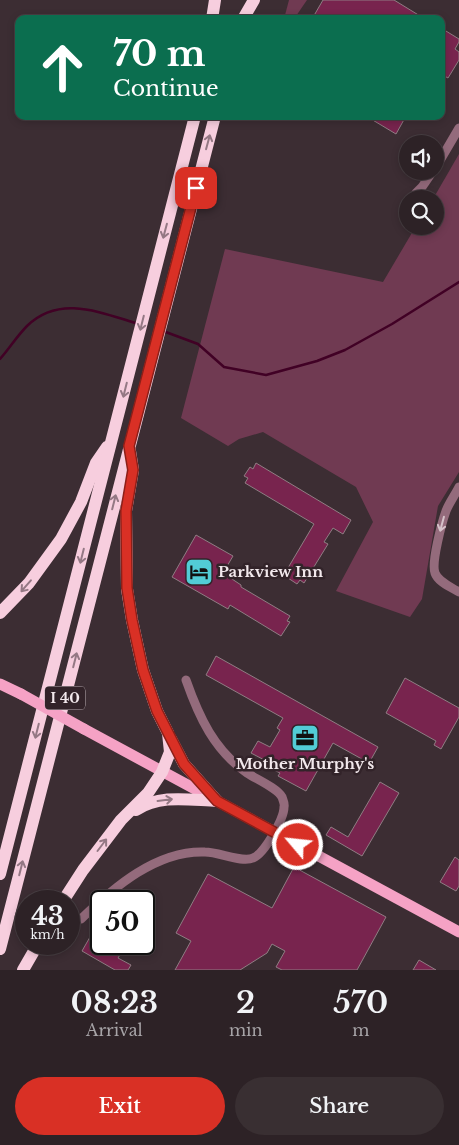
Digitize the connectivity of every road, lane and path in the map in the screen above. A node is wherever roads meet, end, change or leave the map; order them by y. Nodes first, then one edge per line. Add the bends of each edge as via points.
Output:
1 (215, 0) edge
2 (243, 0) edge
3 (254, 0) edge
4 (213, 15) edge
5 (239, 15) edge
6 (245, 15) edge
7 (193, 120) edge
8 (214, 120) edge
9 (459, 128) edge
10 (444, 153) edge
11 (427, 180) edge
12 (419, 190) edge
13 (111, 441) junction
14 (129, 446) junction
15 (459, 487) edge
16 (459, 592) edge
17 (0, 613) edge
18 (186, 680) dead end
19 (0, 684) edge
20 (168, 734) junction
21 (162, 772) junction
22 (217, 801) junction
23 (121, 820) junction
24 (274, 832) junction
25 (0, 874) edge
26 (70, 890) edge
27 (81, 919) dead end
28 (459, 932) edge
29 (0, 949) edge
30 (32, 955) edge
31 (23, 970) edge

1 - 4 highway
2 - 5 highway
3 - 6 highway
7 -> 13 highway, I 40
14 -> 8 highway, I 40
9 - 10 street
11 - 12 street
13 -> 17 highway via 96,463 81,502 61,539 28,583
13 -> 25 highway, I 40
14 - 20 highway via 133,470 126,511 127,588 143,670
29 -> 14 highway, I 40
15 -> 16 street via 446,510 434,565 435,574 442,582
18 - 24 street via 207,732 222,751 282,797 284,808
19 - 21 main road, bridge
20 - 21 highway via 170,752
20 - 22 highway via 184,764
21 - 22 main road
21 - 23 highway via 148,793
23 -> 22 highway via 145,804 160,800
22 - 24 main road
26 -> 23 highway
24 - 27 street via 262,852 254,858 244,860 204,852 165,858 107,894
24 - 28 main road
30 - 31 highway

